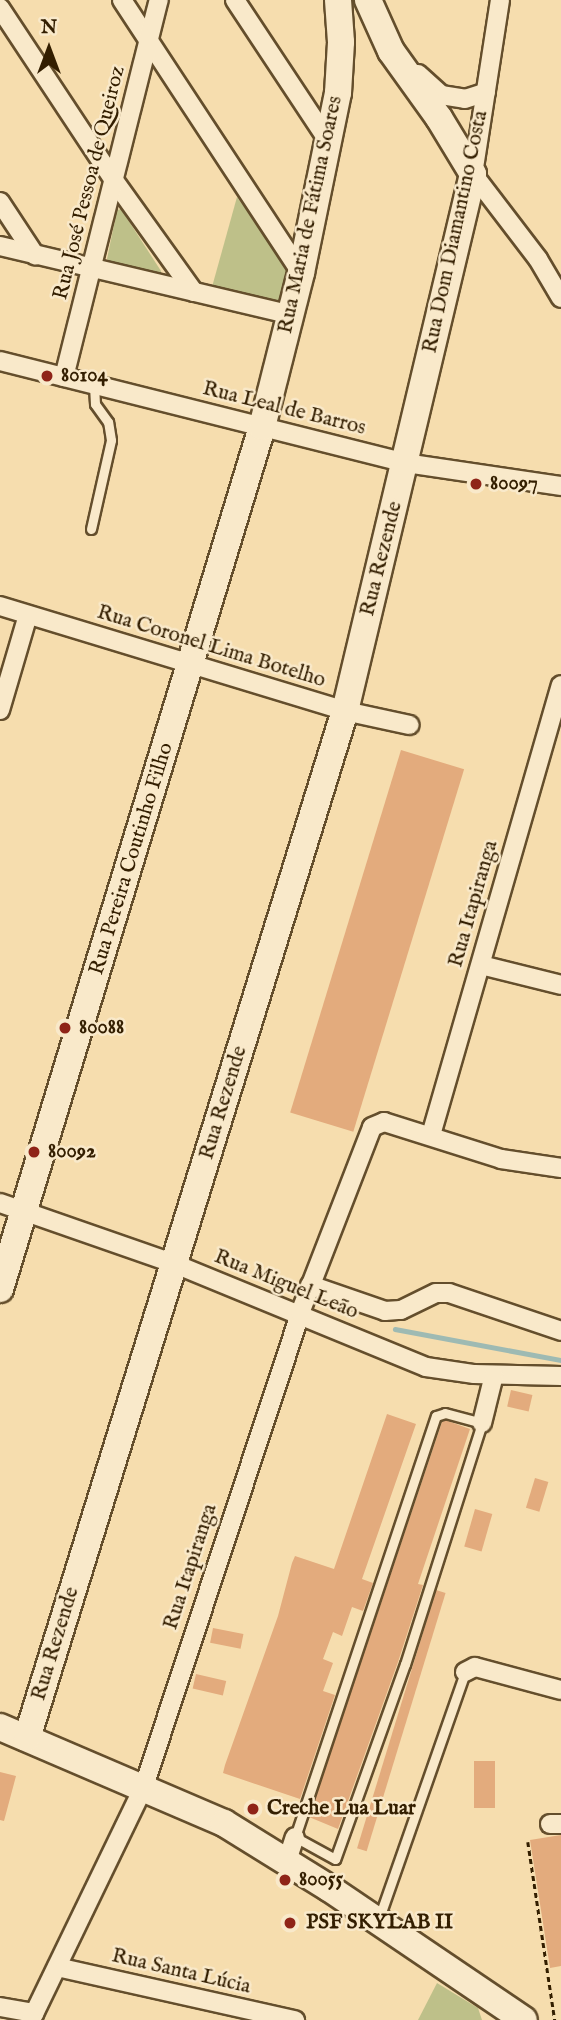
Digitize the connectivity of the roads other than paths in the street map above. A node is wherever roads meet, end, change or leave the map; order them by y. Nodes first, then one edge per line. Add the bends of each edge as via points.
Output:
1 (122, 0) edge
2 (159, 0) edge
3 (235, 0) edge
4 (500, 0) edge
5 (375, 6) edge
6 (339, 7) edge
7 (0, 8) edge
8 (150, 43) junction
9 (486, 92) junction
10 (329, 142) junction
11 (473, 174) junction
12 (113, 179) junction
13 (0, 202) edge
14 (0, 246) edge
15 (35, 255) junction
16 (92, 268) junction
17 (301, 273) junction
18 (194, 292) junction
19 (561, 298) edge
20 (291, 315) junction
21 (0, 361) edge
22 (64, 377) junction
23 (94, 384) junction
24 (262, 427) junction
25 (405, 463) junction
26 (561, 486) edge
27 (90, 529) dead end
28 (0, 606) edge
29 (28, 615) junction
30 (191, 666) junction
31 (561, 685) edge
32 (0, 710) edge
33 (345, 711) junction
34 (410, 725) dead end
35 (481, 965) junction
36 (561, 985) edge
37 (431, 1135) junction
38 (561, 1168) edge
39 (12, 1207) edge
40 (175, 1264) junction
41 (310, 1285) junction
42 (0, 1289) edge
43 (300, 1313) junction
44 (561, 1331) edge
45 (494, 1375) junction
46 (561, 1376) edge
47 (482, 1423) junction
48 (465, 1672) joint
49 (561, 1690) edge
50 (0, 1727) edge
51 (27, 1738) junction
52 (144, 1786) junction
53 (291, 1849) junction
54 (378, 1922) junction
55 (57, 1967) junction
56 (0, 2007) edge
57 (33, 2017) edge
58 (295, 2020) edge
59 (524, 2020) edge

1 - 8 street
2 - 8 street, Rua José Pessoa de Queiroz
3 - 10 street
4 - 9 street, Rua Dom Diamantino Costa
5 - 6 street
5 - 9 street via 416,71 441,95 465,100
5 - 11 street via 391,51
6 - 10 street, Rua Maria de Fátima Soares via 338,93
7 - 12 street
8 - 12 street, Rua José Pessoa de Queiroz
8 - 17 street
9 - 11 street, Rua Dom Diamantino Costa
10 - 17 street, Rua Maria de Fátima Soares
11 - 19 street via 531,249
11 - 25 street, Rua Dom Diamantino Costa
12 - 16 street, Rua José Pessoa de Queiroz
12 - 18 street
13 - 15 street
14 - 15 street
15 - 16 street
16 - 18 street
16 - 22 street, Rua José Pessoa de Queiroz
17 - 20 street, Rua Maria de Fátima Soares
18 - 20 street
20 - 24 street, Rua Maria de Fátima Soares
21 - 22 street, Rua Leal de Barros
22 - 23 street, Rua Leal de Barros
23 - 24 street, Rua Leal de Barros
23 - 27 lane via 95,404 108,422 111,440
24 - 25 street, Rua Leal de Barros
24 - 30 street, Rua Pereira Coutinho Filho
25 - 26 street, Rua Leal de Barros
25 - 33 street, Rua Rezende
28 - 29 street, Rua Coronel Lima Botelho
29 - 30 street, Rua Coronel Lima Botelho
29 - 32 street
30 - 33 street, Rua Coronel Lima Botelho
30 - 39 street, Rua Pereira Coutinho Filho
31 - 35 street, Rua Itapiranga
33 - 34 street, Rua Coronel Lima Botelho
33 - 40 street, Rua Rezende
35 - 36 street
35 - 37 street, Rua Itapiranga
37 - 38 street via 501,1159
37 - 41 street, Rua Itapiranga via 384,1122 372,1127
39 - 40 street, Rua Miguel Leão
39 - 42 street, Rua Pereira Coutinho Filho
40 - 43 street, Rua Miguel Leão
40 - 51 street, Rua Rezende
41 - 43 street, Rua Itapiranga
41 - 44 street via 385,1311 401,1310 436,1293 449,1293
43 - 45 street, Rua Miguel Leão via 426,1367
43 - 52 street, Rua Itapiranga
45 - 46 street, Rua Miguel Leão
45 - 47 street
47 - 53 lane via 445,1413 436,1416
47 - 53 lane via 405,1664 335,1859
48 - 49 street via 475,1667
48 - 54 lane
50 - 51 street
51 - 52 street
52 - 53 street
52 - 55 street, Rua Itapiranga
53 - 54 street
54 - 59 street
55 - 57 street, Rua Itapiranga
55 - 58 street, Rua Santa Lúcia
56 - 57 street

